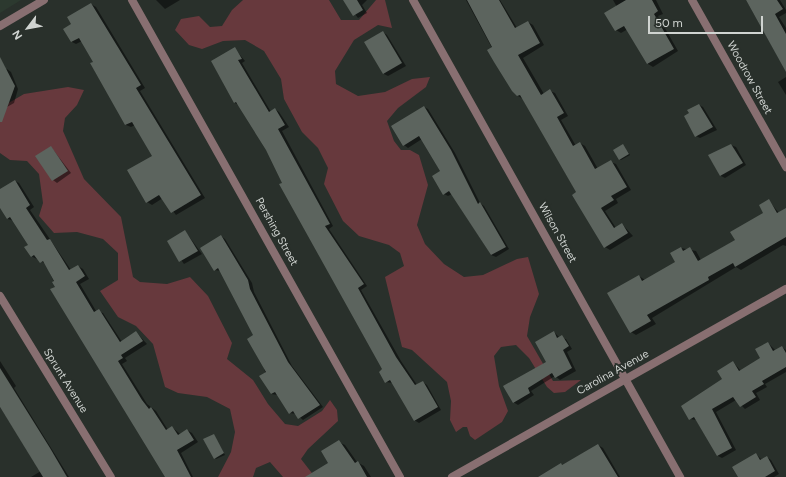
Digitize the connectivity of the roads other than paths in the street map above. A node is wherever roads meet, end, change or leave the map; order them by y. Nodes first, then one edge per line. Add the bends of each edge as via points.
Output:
1 (44, 0) edge
2 (132, 0) edge
3 (413, 0) edge
4 (692, 0) edge
5 (0, 26) edge
6 (786, 166) edge
7 (786, 289) edge
8 (0, 296) edge
9 (625, 379) junction
10 (111, 477) edge
11 (400, 477) edge
12 (452, 477) edge
13 (680, 477) edge

1 - 5 street
2 - 11 street, Pershing Street
3 - 9 street, Wilson Street
4 - 6 street, Woodrow Street
7 - 9 street, Carolina Avenue
8 - 10 street, Sprunt Avenue
9 - 12 street, Carolina Avenue
9 - 13 street, Wilson Street

